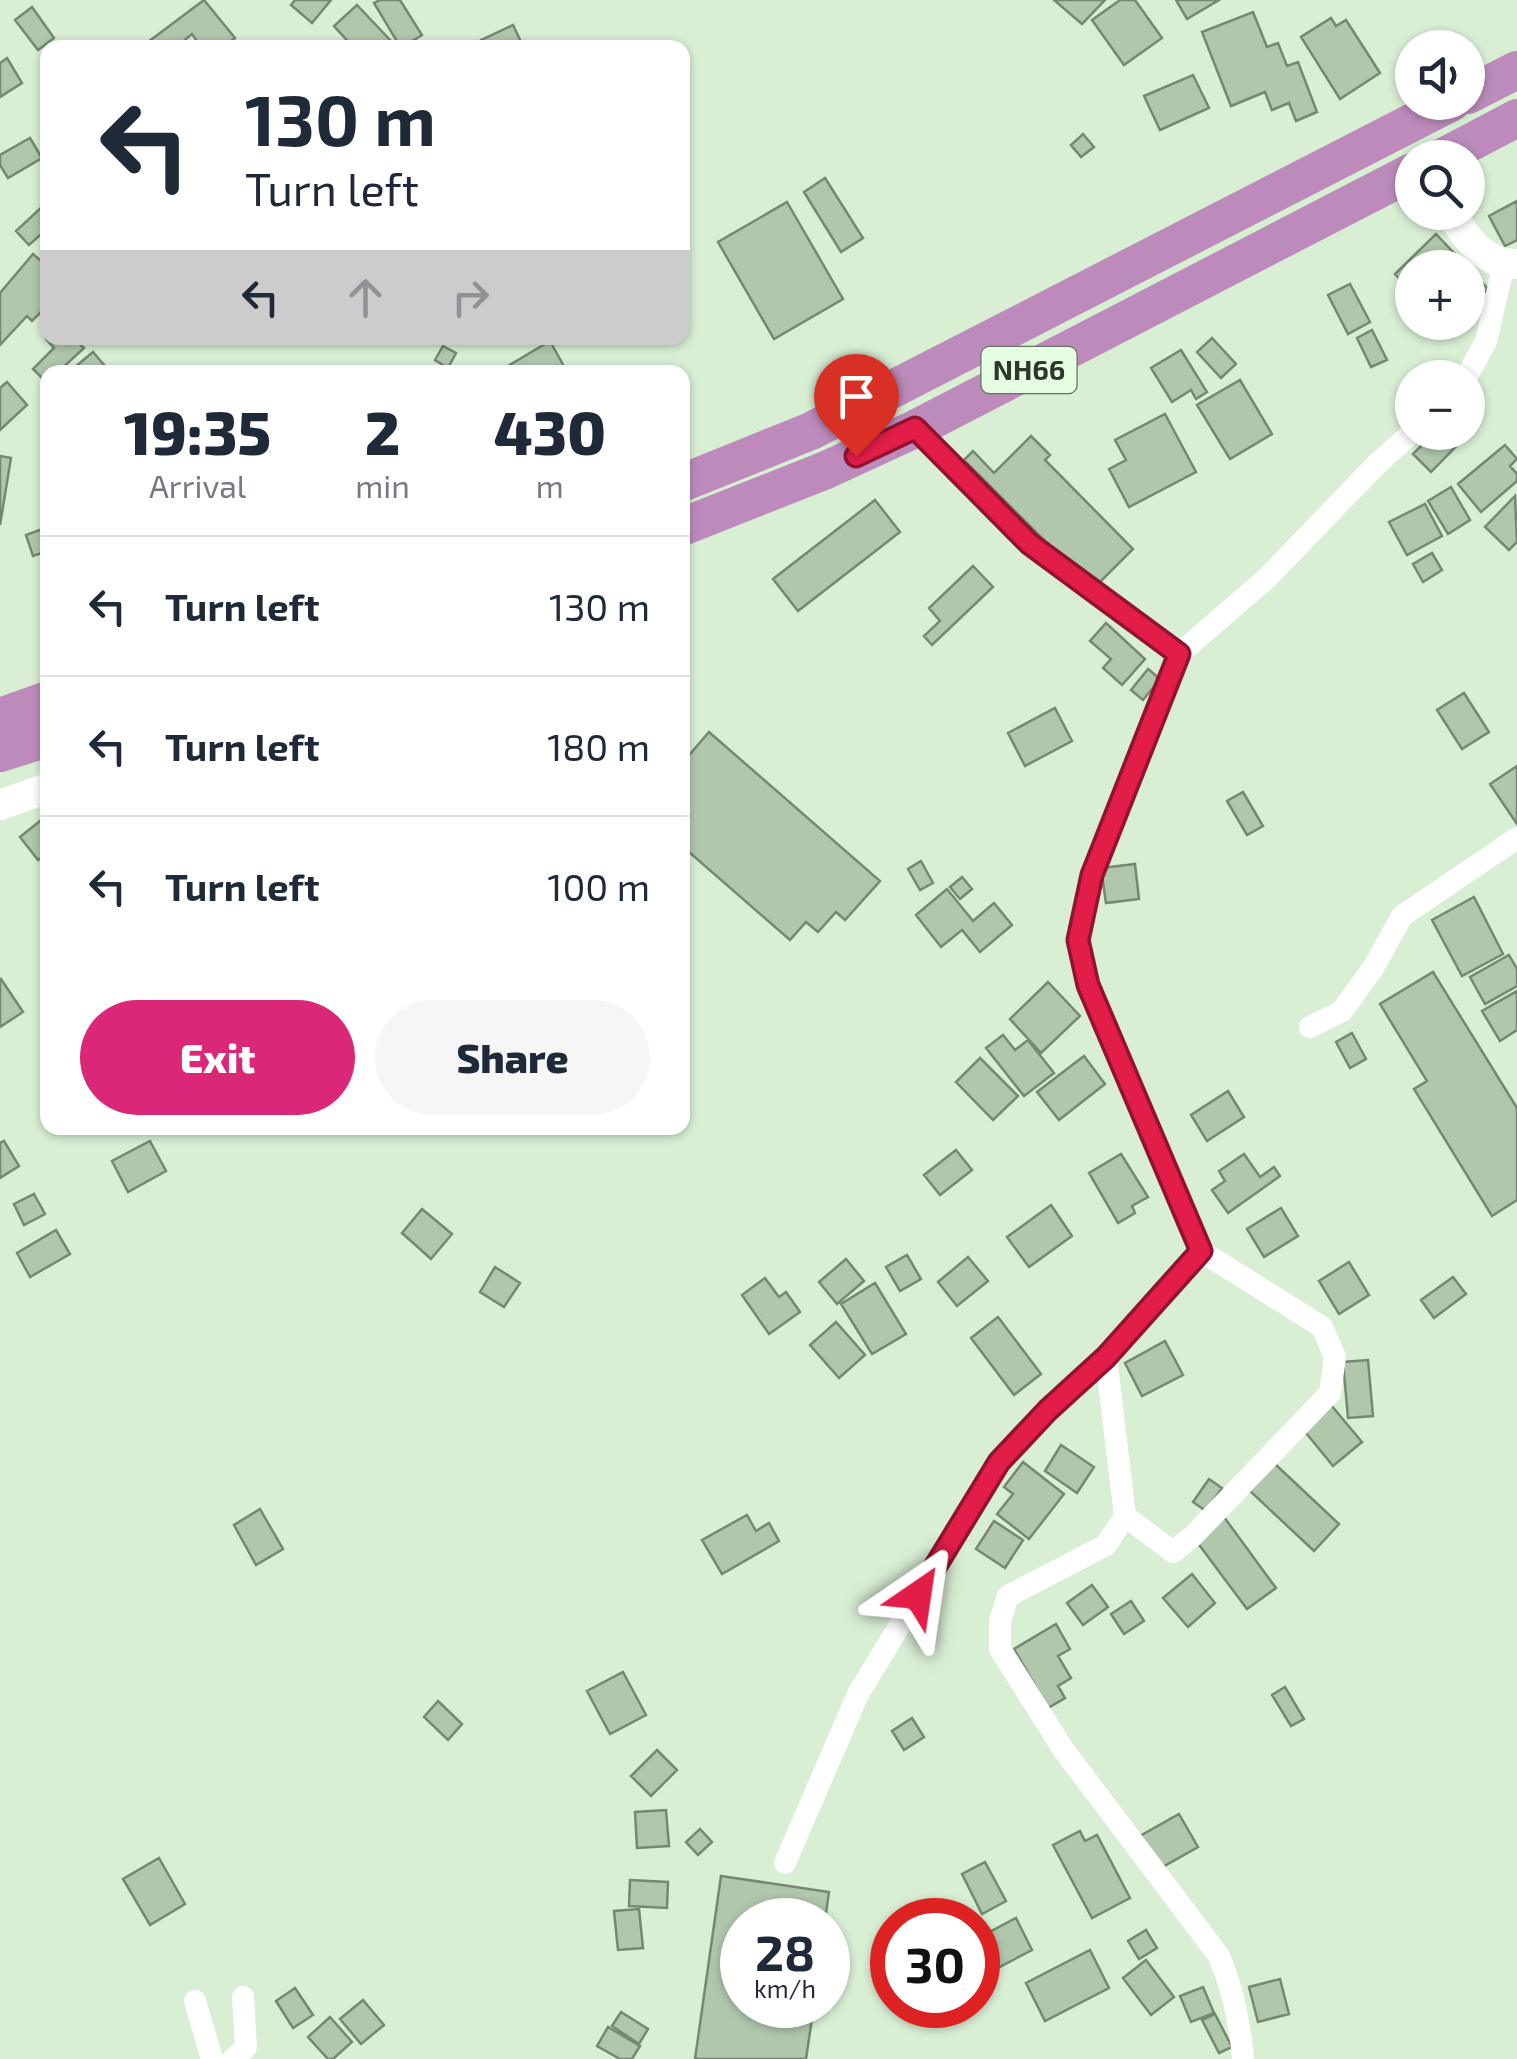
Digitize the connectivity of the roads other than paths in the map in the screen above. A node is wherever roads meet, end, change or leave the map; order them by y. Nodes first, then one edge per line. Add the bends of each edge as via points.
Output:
1 (1517, 70) edge
2 (1485, 86) edge
3 (1517, 118) edge
4 (1417, 120) edge
5 (1475, 140) edge
6 (1348, 156) junction
7 (1395, 181) edge
8 (1395, 194) edge
9 (1368, 195) junction
10 (1461, 230) edge
11 (1510, 264) edge
12 (1476, 360) edge
13 (915, 428) junction
14 (1395, 448) edge
15 (690, 480) edge
16 (690, 524) edge
17 (1179, 654) junction
18 (40, 703) edge
19 (0, 717) edge
20 (40, 740) edge
21 (0, 752) edge
22 (40, 791) edge
23 (0, 805) edge
24 (1517, 838) edge
25 (1310, 1027) dead end
26 (1201, 1251) junction
27 (1106, 1357) junction
28 (1124, 1516) junction
29 (785, 1863) dead end
30 (243, 1996) dead end
31 (195, 2001) dead end
32 (212, 2059) edge
33 (233, 2059) edge
34 (1243, 2059) edge

1 - 2 highway
3 - 5 highway
4 - 6 highway, NH66
6 - 9 street
6 - 15 highway, NH66 via 810,431
7 - 9 highway, NH66
8 - 9 street
9 - 13 highway, NH66
10 - 11 street via 1468,242
11 - 12 street
13 - 16 highway, NH66
13 - 17 street via 1030,544
14 - 17 street via 1267,578
17 - 26 street via 1092,875 1078,940 1088,985
18 - 19 highway
20 - 21 highway
22 - 23 street
24 - 25 street via 1402,916 1342,1011
26 - 27 street
26 - 28 street via 1322,1327 1335,1357 1330,1393 1174,1552
27 - 28 street
27 - 29 street via 999,1462 858,1694
28 - 34 street via 1106,1545 1008,1596 1000,1649 1062,1749 1218,1956
30 - 33 street via 246,2046
31 - 32 street

